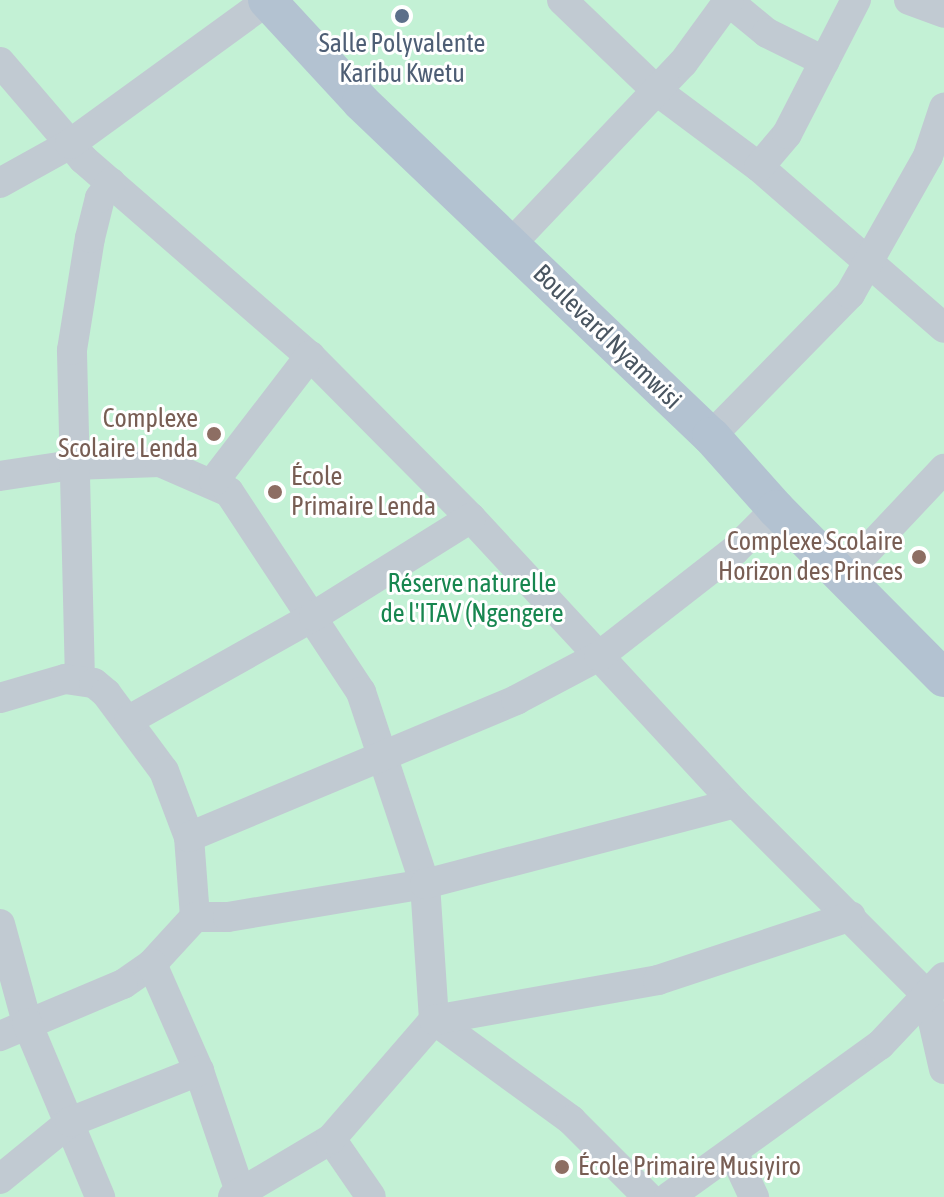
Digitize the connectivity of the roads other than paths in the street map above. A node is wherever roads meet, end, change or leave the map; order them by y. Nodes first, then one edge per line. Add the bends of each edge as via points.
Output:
1 (267, 0) edge
2 (562, 0) edge
3 (728, 0) edge
4 (856, 0) edge
5 (909, 0) edge
6 (944, 13) edge
7 (824, 61) junction
8 (0, 62) edge
9 (657, 91) junction
10 (944, 108) edge
11 (70, 144) junction
12 (759, 167) junction
13 (111, 182) junction
14 (0, 183) edge
15 (510, 245) junction
16 (870, 265) junction
17 (944, 328) edge
18 (310, 356) junction
19 (711, 436) junction
20 (72, 465) junction
21 (944, 469) edge
22 (0, 476) edge
23 (214, 481) junction
24 (776, 509) junction
25 (471, 518) junction
26 (844, 575) junction
27 (314, 616) junction
28 (599, 656) junction
29 (944, 678) edge
30 (80, 680) junction
31 (0, 698) edge
32 (129, 720) junction
33 (384, 751) junction
34 (735, 803) junction
35 (189, 837) junction
36 (425, 884) junction
37 (851, 916) junction
38 (195, 917) junction
39 (0, 924) edge
40 (152, 964) junction
41 (936, 986) edge
42 (434, 1020) junction
43 (13, 1029) edge
44 (944, 1069) edge
45 (199, 1071) junction
46 (70, 1122) junction
47 (331, 1139) junction
48 (733, 1152) junction
49 (0, 1179) edge
50 (239, 1196) edge
51 (100, 1197) edge
52 (371, 1197) edge
53 (648, 1197) edge
54 (669, 1197) edge
55 (754, 1197) edge

1 - 11 street
1 - 15 main road, Boulevard Nyamwisi via 361,102
2 - 9 street
3 - 7 street via 767,33
3 - 9 street
4 - 7 street
5 - 6 street
7 - 12 street via 787,134
8 - 11 street
9 - 12 street
9 - 15 street
10 - 16 street via 928,156
11 - 13 street
11 - 14 street
12 - 16 street
13 - 18 street
13 - 20 street via 100,198 90,238 72,350
15 - 19 main road, Boulevard Nyamwisi
16 - 17 street
16 - 19 street via 821,329
18 - 23 street
18 - 25 street
19 - 24 main road, Boulevard Nyamwisi
20 - 22 street
20 - 23 street via 160,462
20 - 30 street
21 - 26 street
23 - 27 street via 229,492
24 - 26 main road, Boulevard Nyamwisi
24 - 28 street via 734,551
25 - 27 street
25 - 28 street
26 - 29 main road, Boulevard Nyamwisi
27 - 32 street
27 - 33 street via 361,692
28 - 33 street via 516,700
28 - 34 street
30 - 31 street via 65,679
30 - 32 street via 94,683
32 - 35 street via 164,771
33 - 35 street
33 - 36 street
34 - 36 street
34 - 37 street
35 - 38 street
36 - 38 street via 228,917
36 - 42 street
37 - 41 street
37 - 42 street via 658,980
38 - 40 street
39 - 43 street
40 - 43 street via 96,998
40 - 45 street
41 - 44 street
41 - 48 street via 880,1045
42 - 47 street
42 - 53 street via 571,1120
43 - 46 street
45 - 46 street
45 - 50 street
46 - 49 street
46 - 51 street
47 - 50 street
47 - 52 street
48 - 54 street
48 - 55 street

